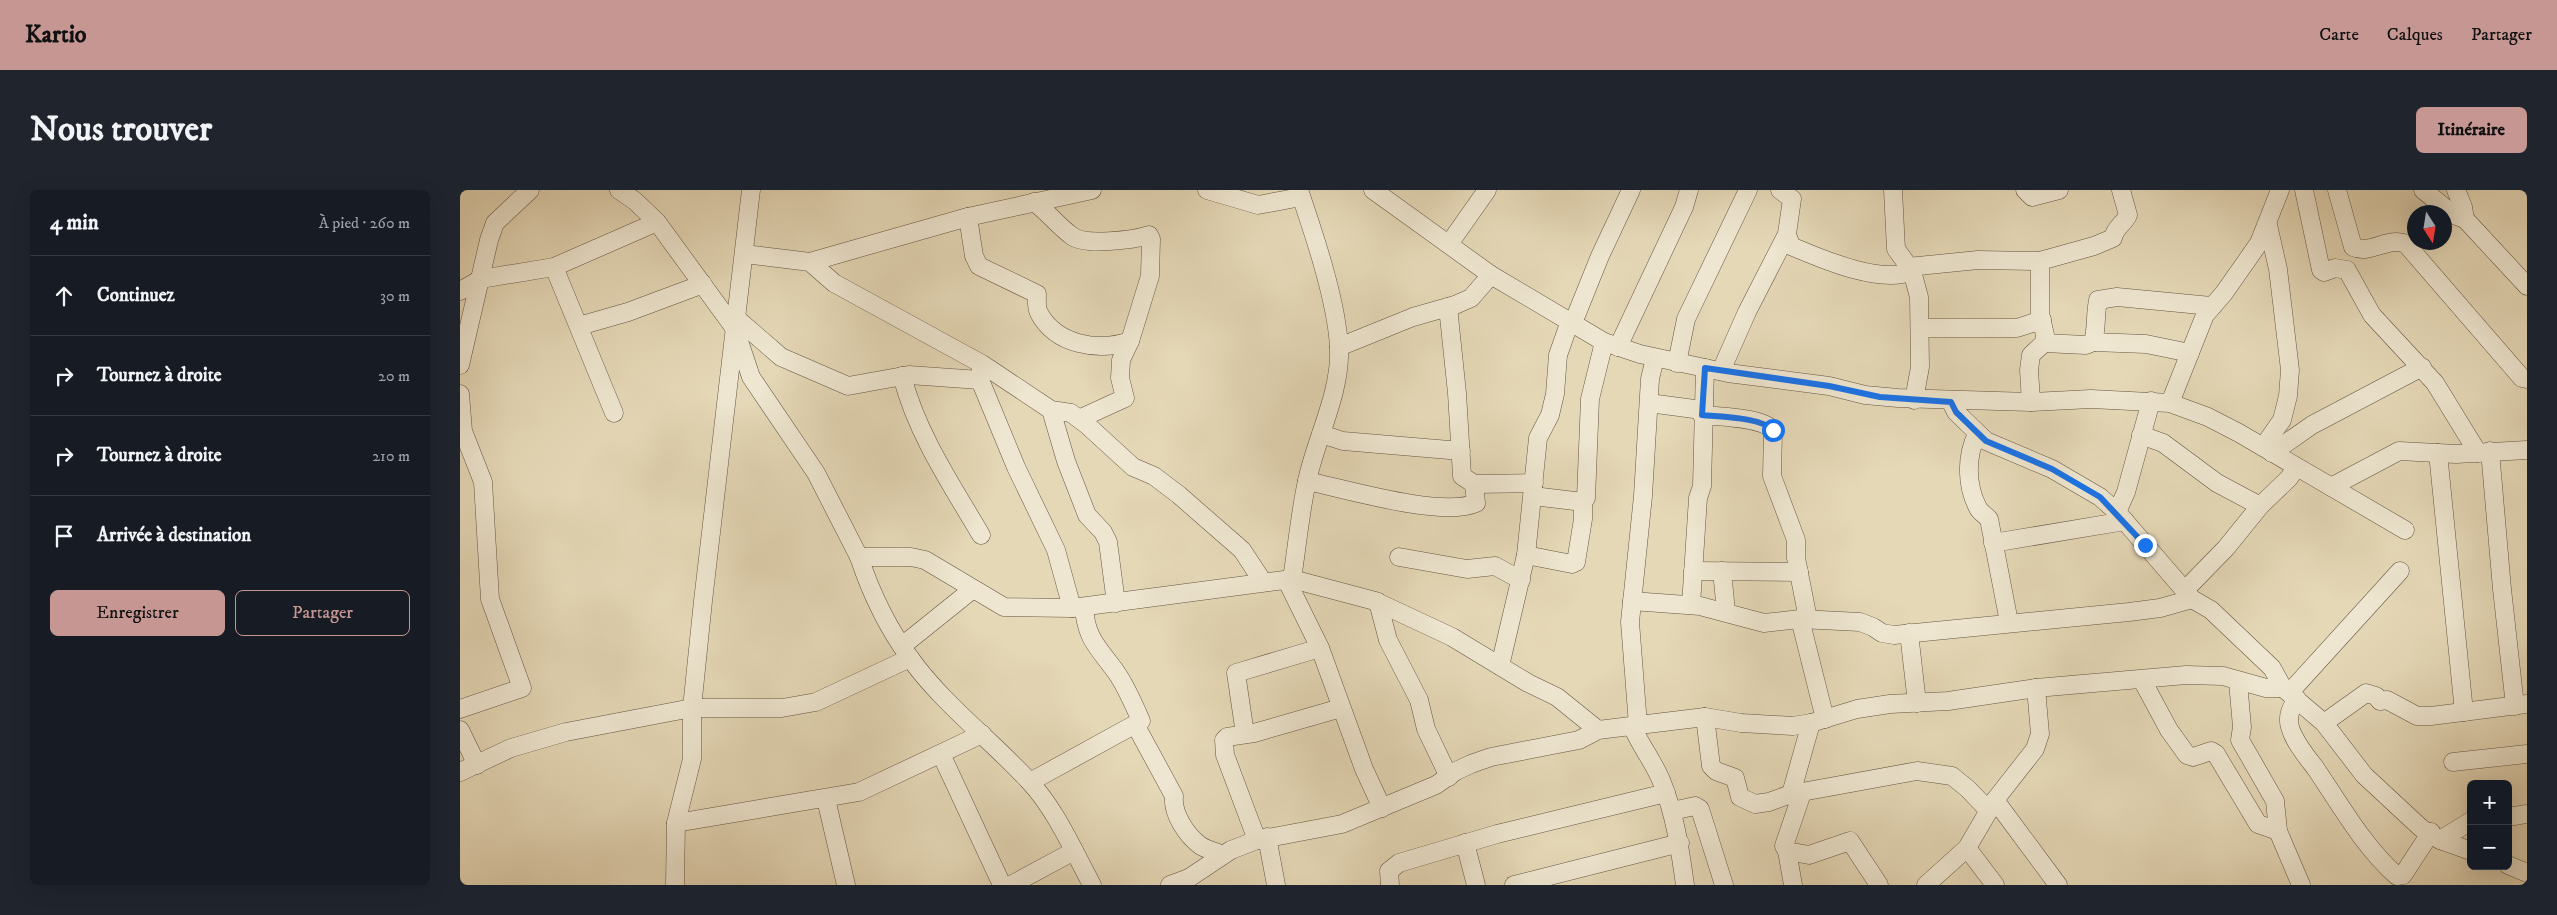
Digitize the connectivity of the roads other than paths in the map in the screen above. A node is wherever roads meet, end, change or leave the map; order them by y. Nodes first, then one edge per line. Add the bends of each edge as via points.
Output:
1 (530, 190) edge
2 (619, 190) edge
3 (751, 190) edge
4 (1092, 190) edge
5 (1207, 190) edge
6 (1373, 190) edge
7 (1487, 190) edge
8 (1631, 190) edge
9 (1689, 190) edge
10 (1748, 190) edge
11 (1780, 190) edge
12 (1893, 190) edge
13 (2025, 190) edge
14 (2059, 190) edge
15 (2121, 190) edge
16 (2280, 190) edge
17 (2304, 190) edge
18 (2337, 190) edge
19 (2423, 190) edge
20 (2456, 190) edge
21 (1054, 194) edge
22 (1300, 194) edge
23 (1034, 202) junction
24 (968, 217) junction
25 (2465, 218) junction
26 (657, 222) junction
27 (2268, 225) junction
28 (1787, 234) junction
29 (1450, 244) junction
30 (745, 254) junction
31 (2040, 261) junction
32 (810, 262) junction
33 (554, 267) junction
34 (1910, 269) junction
35 (1491, 274) junction
36 (481, 279) junction
37 (703, 284) junction
38 (2527, 286) edge
39 (460, 291) edge
40 (2211, 306) junction
41 (1448, 307) junction
42 (2042, 320) junction
43 (1571, 322) junction
44 (736, 323) junction
45 (578, 326) junction
46 (1921, 328) junction
47 (1130, 342) junction
48 (2093, 342) junction
49 (2044, 343) junction
50 (1611, 344) junction
51 (1339, 347) junction
52 (2190, 353) junction
53 (1654, 358) junction
54 (1677, 363) junction
55 (460, 365) edge
56 (2422, 367) junction
57 (1713, 370) junction
58 (981, 372) junction
59 (902, 376) junction
60 (2527, 379) edge
61 (460, 394) edge
62 (1914, 400) junction
63 (2150, 401) junction
64 (1951, 402) junction
65 (2032, 402) junction
66 (1649, 403) junction
67 (2170, 403) junction
68 (1051, 410) junction
69 (614, 413) dead end
70 (1702, 413) junction
71 (1079, 419) junction
72 (1321, 434) junction
73 (1977, 434) junction
74 (2141, 435) junction
75 (2267, 450) junction
76 (2527, 450) edge
77 (1461, 451) junction
78 (2438, 452) junction
79 (2484, 452) junction
80 (2296, 468) junction
81 (1307, 481) junction
82 (1474, 484) junction
83 (2331, 487) junction
84 (1534, 490) junction
85 (1583, 502) junction
86 (2260, 506) junction
87 (2121, 517) junction
88 (2405, 530) dead end
89 (981, 535) dead end
90 (1993, 543) junction
91 (1526, 556) junction
92 (859, 557) junction
93 (1399, 557) dead end
94 (1693, 571) junction
95 (1722, 571) junction
96 (2400, 571) dead end
97 (1799, 572) junction
98 (1289, 580) junction
99 (1521, 580) junction
100 (1263, 582) junction
101 (973, 588) junction
102 (2189, 594) junction
103 (1632, 601) junction
104 (1378, 602) junction
105 (1116, 603) junction
106 (1691, 605) junction
107 (1078, 607) junction
108 (1726, 611) junction
109 (1804, 619) junction
110 (2009, 622) junction
111 (1909, 633) junction
112 (1320, 648) junction
113 (906, 652) junction
114 (1500, 666) junction
115 (2142, 680) junction
116 (2238, 682) junction
117 (2036, 688) junction
118 (2290, 693) junction
119 (1917, 703) junction
120 (2521, 705) edge
121 (692, 708) junction
122 (1341, 708) junction
123 (460, 709) edge
124 (2464, 712) junction
125 (1705, 717) junction
126 (1818, 721) junction
127 (2324, 723) junction
128 (1635, 725) junction
129 (1136, 726) junction
130 (460, 730) edge
131 (1598, 730) junction
132 (982, 734) junction
133 (1245, 734) junction
134 (941, 754) junction
135 (2527, 754) edge
136 (2453, 762) dead end
137 (477, 765) junction
138 (460, 772) edge
139 (1449, 777) junction
140 (1030, 782) junction
141 (1666, 793) junction
142 (1796, 794) junction
143 (826, 799) junction
144 (1992, 806) junction
145 (1382, 808) junction
146 (1672, 811) junction
147 (2527, 814) edge
148 (2512, 816) edge
149 (676, 823) junction
150 (2467, 823) edge
151 (2278, 831) junction
152 (2435, 836) junction
153 (1262, 839) junction
154 (1465, 843) junction
155 (1680, 843) junction
156 (1967, 848) junction
157 (2467, 849) edge
158 (1074, 851) junction
159 (1787, 852) junction
160 (1223, 855) junction
161 (2512, 867) edge
162 (2527, 873) edge
163 (675, 885) edge
164 (846, 885) edge
165 (1002, 885) edge
166 (1011, 885) edge
167 (1092, 885) edge
168 (1172, 885) edge
169 (1276, 885) edge
170 (1390, 885) edge
171 (1476, 885) edge
172 (1514, 885) edge
173 (1685, 885) edge
174 (1724, 885) edge
175 (1793, 885) edge
176 (1879, 885) edge
177 (1926, 885) edge
178 (1994, 885) edge
179 (2058, 885) edge
180 (2301, 885) edge

1 - 36 street via 495,223
2 - 26 street
3 - 30 street
4 - 21 street
5 - 22 street via 1258,206
6 - 29 street
7 - 29 street
8 - 43 street
9 - 50 street via 1684,207
10 - 54 street via 1686,319
11 - 28 street via 1792,199
12 - 34 street via 1896,249
13 - 14 street via 2032,197
15 - 31 street via 2128,215 2113,238
16 - 27 street
17 - 56 street via 2322,270 2347,270 2372,314
18 - 60 street via 2353,247 2364,249 2399,241 2406,244 2522,378
19 - 25 street via 2454,215
20 - 25 street
21 - 23 street
22 - 51 street via 1310,220
23 - 24 street
23 - 47 street via 1072,237 1083,242 1149,235 1150,276
24 - 32 street
24 - 47 street via 974,256 979,266 1037,294 1038,312 1056,332 1075,343 1116,346
25 - 38 street
26 - 33 street
26 - 37 street
27 - 40 street via 2224,293
27 - 75 street via 2278,269 2290,370 2282,420
28 - 34 street via 1791,246 1832,263 1888,277
28 - 57 street
29 - 35 street
30 - 32 street
30 - 44 street
31 - 34 street via 1978,260
31 - 42 street
32 - 58 street via 834,283
33 - 36 street
33 - 45 street
34 - 46 street via 1919,298
35 - 41 street via 1471,298
35 - 43 street
36 - 39 street
36 - 55 street
37 - 44 street
37 - 45 street via 628,312
40 - 48 street via 2116,298 2098,300 2098,324
40 - 52 street
41 - 51 street via 1413,317
41 - 77 street
42 - 46 street via 2017,328
42 - 49 street
43 - 50 street
43 - 84 street via 1558,355 1550,416 1538,438
44 - 59 street via 781,357 848,386
44 - 92 street via 751,376 816,473
44 - 121 street
45 - 69 street
46 - 62 street via 1920,366
47 - 71 street via 1121,360 1120,371 1125,398
48 - 49 street via 2086,345
48 - 52 street via 2146,344
49 - 65 street via 2031,355
50 - 53 street
50 - 85 street via 1590,399 1587,495
51 - 72 street via 1335,382
52 - 67 street
53 - 54 street
53 - 66 street
54 - 57 street
56 - 75 street
56 - 79 street
57 - 62 street
57 - 70 street
58 - 59 street
58 - 68 street
58 - 107 street via 1016,467 1056,550
59 - 89 street via 918,423
61 - 123 street via 463,431 483,482 490,599 522,688
62 - 64 street
63 - 65 street
63 - 67 street
63 - 74 street
64 - 65 street
64 - 73 street
66 - 70 street
66 - 103 street
67 - 75 street via 2208,417
68 - 71 street via 1071,413
68 - 105 street via 1066,462 1087,515 1108,542
70 - 94 street via 1702,486 1698,498
70 - 97 street via 1744,419 1770,426 1773,430 1772,476 1796,540
71 - 100 street via 1133,467 1154,476 1179,494 1242,550
72 - 77 street via 1343,441
72 - 81 street
73 - 87 street via 2001,449 2076,482 2100,497
73 - 90 street via 1970,448 1970,473 1977,507 1988,519
74 - 86 street via 2163,444 2216,483
74 - 87 street
75 - 80 street
76 - 79 street
77 - 82 street via 1462,476
78 - 79 street
78 - 83 street via 2399,451
78 - 124 street
79 - 120 street
80 - 83 street
80 - 86 street
81 - 82 street via 1386,500 1460,508 1476,503
81 - 98 street
82 - 84 street
83 - 88 street
84 - 85 street
84 - 91 street
85 - 91 street via 1576,562
86 - 102 street
87 - 90 street
87 - 102 street
90 - 110 street
91 - 99 street
92 - 101 street via 925,560
92 - 113 street via 876,602
93 - 99 street via 1466,569 1495,566
94 - 95 street
94 - 106 street
95 - 97 street
95 - 108 street
96 - 118 street
97 - 109 street
98 - 100 street
98 - 104 street
98 - 112 street
99 - 114 street
100 - 105 street
101 - 107 street via 1004,607
101 - 113 street
102 - 110 street via 2145,610
102 - 118 street via 2248,643
103 - 106 street
103 - 128 street via 1630,622
104 - 114 street via 1452,636
104 - 139 street via 1388,640 1419,700 1426,729
105 - 107 street
106 - 108 street
107 - 129 street via 1096,649 1117,673 1141,721
108 - 109 street via 1764,623
109 - 111 street via 1860,622 1882,633
109 - 126 street
110 - 111 street
111 - 119 street
112 - 122 street
112 - 133 street via 1236,673
113 - 121 street via 816,702 782,708
113 - 132 street
114 - 131 street via 1557,697
115 - 116 street via 2204,675 2223,676
115 - 117 street
115 - 151 street via 2187,756 2211,751 2216,754 2258,824
116 - 118 street
116 - 151 street via 2240,740 2275,801
117 - 119 street
117 - 144 street via 2039,741
118 - 127 street
118 - 152 street via 2289,723 2295,739 2383,863 2398,876 2403,875
119 - 126 street via 1857,709
120 - 124 street
121 - 137 street via 566,732 511,748
121 - 149 street via 692,759
122 - 133 street
122 - 145 street
124 - 127 street via 2417,716 2367,693
125 - 126 street via 1780,726
125 - 128 street
125 - 142 street via 1711,766 1735,778 1740,797 1755,804
126 - 142 street
127 - 152 street via 2364,775 2421,828
128 - 131 street
128 - 141 street
129 - 140 street
129 - 160 street via 1174,796 1173,805 1192,839
130 - 137 street
131 - 139 street via 1579,740 1491,757
132 - 134 street
132 - 140 street
133 - 153 street via 1224,740 1225,755
134 - 143 street via 859,792
134 - 165 street
135 - 136 street
137 - 138 street
139 - 145 street
140 - 158 street
141 - 146 street
141 - 154 street
142 - 144 street via 1917,771 1952,776
142 - 159 street via 1784,846
143 - 149 street
143 - 164 street
144 - 156 street
144 - 179 street
145 - 153 street via 1342,824
146 - 155 street
146 - 174 street via 1695,806 1700,809
147 - 148 street
149 - 163 street
150 - 152 street
151 - 180 street
152 - 157 street
153 - 160 street
153 - 169 street
154 - 170 street via 1393,866 1389,871
154 - 171 street
155 - 172 street
155 - 173 street
156 - 177 street
156 - 178 street
158 - 166 street
158 - 167 street
159 - 175 street
159 - 176 street via 1809,855 1850,841
160 - 168 street via 1189,878
161 - 162 street

